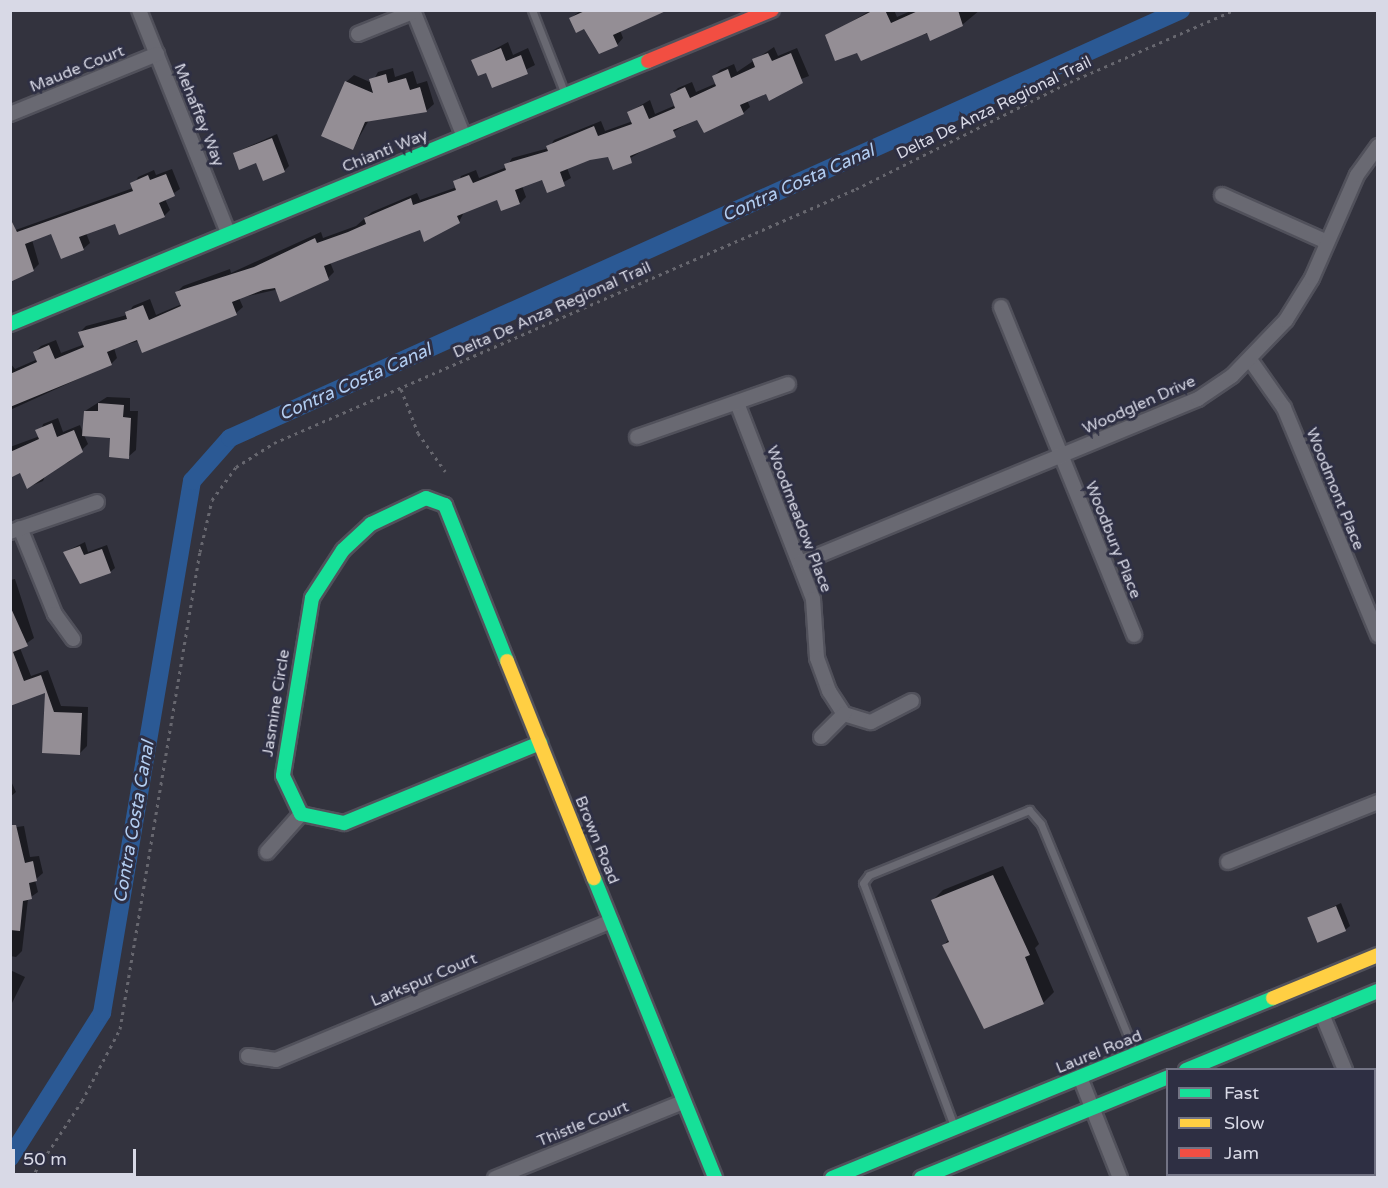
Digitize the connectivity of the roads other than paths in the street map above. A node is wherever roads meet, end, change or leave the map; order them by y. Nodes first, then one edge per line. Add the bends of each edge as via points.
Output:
1 (139, 10) edge
2 (532, 10) edge
3 (772, 10) edge
4 (413, 11) edge
5 (358, 34) dead end
6 (157, 54) junction
7 (566, 96) junction
8 (10, 114) edge
9 (464, 137) junction
10 (1377, 146) edge
11 (1222, 195) dead end
12 (228, 232) junction
13 (1325, 241) junction
14 (1001, 307) dead end
15 (10, 324) edge
16 (1251, 361) junction
17 (788, 384) dead end
18 (737, 403) junction
19 (637, 437) dead end
20 (1061, 458) junction
21 (97, 502) dead end
22 (450, 515) joint
23 (15, 530) edge
24 (800, 562) junction
25 (1134, 635) dead end
26 (1377, 636) edge
27 (73, 639) dead end
28 (912, 701) dead end
29 (844, 714) junction
30 (821, 737) dead end
31 (540, 743) junction
32 (1377, 802) edge
33 (301, 814) junction
34 (267, 852) dead end
35 (1228, 862) dead end
36 (611, 921) junction
37 (1377, 955) edge
38 (1377, 991) edge
39 (1322, 1014) junction
40 (1135, 1054) junction
41 (248, 1056) dead end
42 (1191, 1068) edge
43 (1344, 1068) edge
44 (1080, 1077) junction
45 (1166, 1077) edge
46 (683, 1102) junction
47 (1092, 1108) junction
48 (955, 1128) junction
49 (495, 1178) edge
50 (714, 1178) edge
51 (832, 1178) edge
52 (921, 1178) edge
53 (1120, 1178) edge

1 - 6 street, Mehaffey Way
2 - 7 lane
3 - 7 street, Chianti Way
4 - 5 street
4 - 9 street
6 - 8 street, Maude Court
6 - 12 street, Mehaffey Way
7 - 9 street, Chianti Way
9 - 12 street, Chianti Way
10 - 13 street, Woodglen Drive
11 - 13 street
12 - 15 street, Chianti Way
13 - 16 street, Woodglen Drive via 1312,278
14 - 20 street, Woodbury Place
16 - 20 street, Woodglen Drive via 1198,399
16 - 26 street, Woodmont Place via 1284,408
17 - 18 street
18 - 19 street
18 - 24 street, Woodmeadow Place
20 - 24 street, Woodglen Drive
20 - 25 street, Woodbury Place
21 - 23 street
22 - 31 street, Brown Road
22 - 33 street, Jasmine Circle via 438,498 426,498 371,524 343,550 312,598 283,750 283,776
23 - 27 street via 55,614
24 - 29 street, Woodmeadow Place via 818,618 817,658
28 - 29 street via 871,722
29 - 30 street
31 - 33 street via 344,823
31 - 36 street, Brown Road
32 - 35 street
33 - 34 street
36 - 41 street, Larkspur Court via 276,1059
36 - 46 street, Brown Road
37 - 40 street, Laurel Road
38 - 39 street
39 - 42 street
39 - 43 street
40 - 44 street, Laurel Road
40 - 48 lane via 1035,813 1029,810 869,875 862,889
44 - 47 street
44 - 48 street, Laurel Road
45 - 47 street
46 - 49 street, Thistle Court
46 - 50 street, Brown Road
47 - 52 street
47 - 53 street
48 - 51 street, Laurel Road

